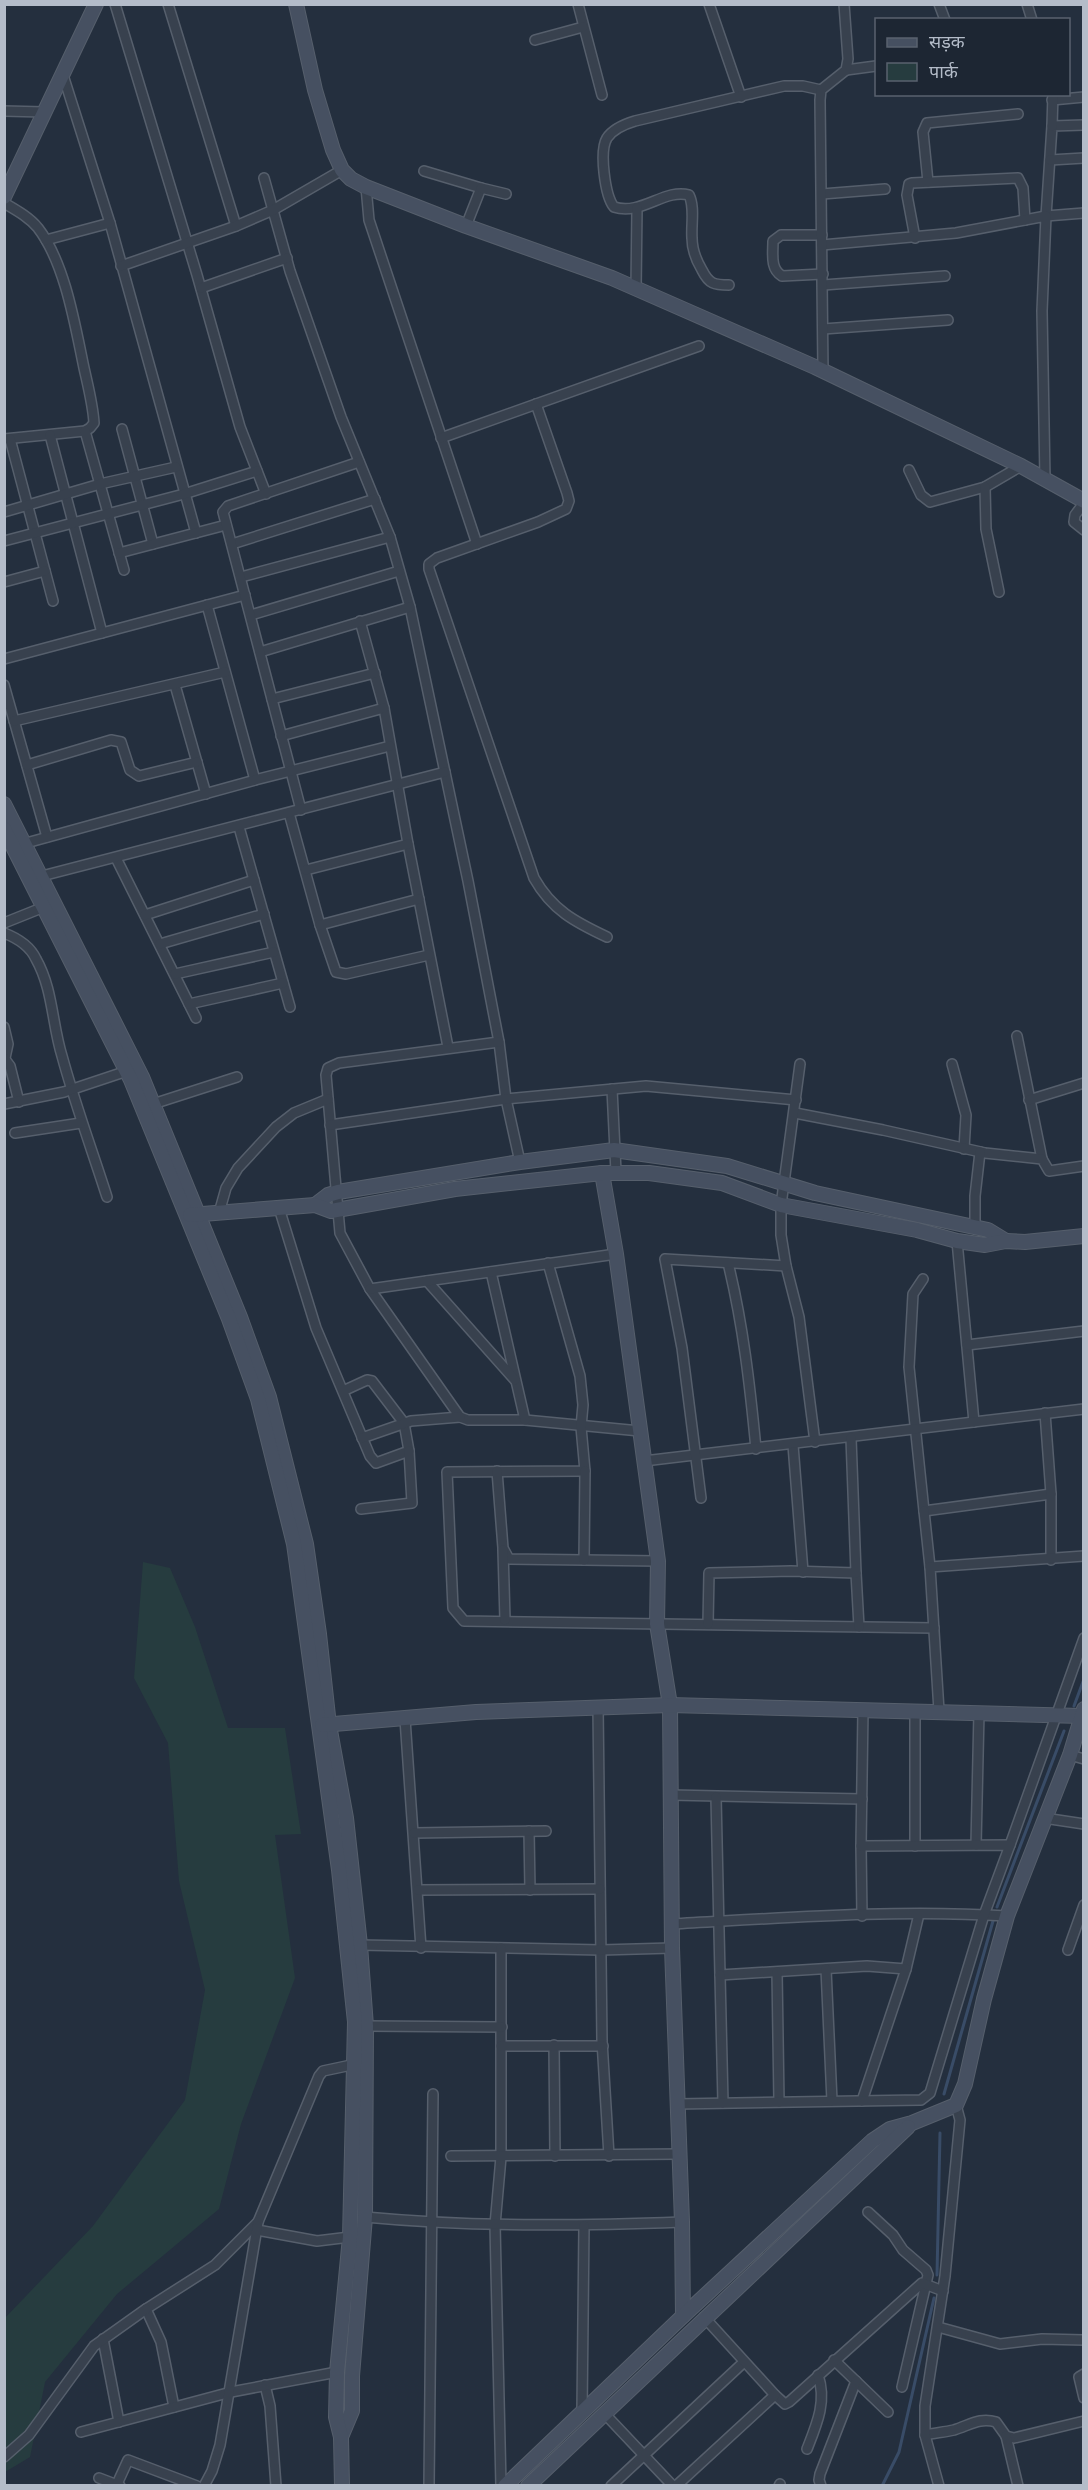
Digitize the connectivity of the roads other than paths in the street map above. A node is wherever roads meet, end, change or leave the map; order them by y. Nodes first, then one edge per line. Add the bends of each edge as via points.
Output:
1 (96, 4) edge
2 (116, 4) edge
3 (168, 4) edge
4 (296, 4) edge
5 (578, 4) edge
6 (709, 4) edge
7 (844, 4) edge
8 (583, 27) junction
9 (535, 40) dead end
10 (875, 66) edge
11 (846, 70) junction
12 (63, 75) junction
13 (821, 90) junction
14 (602, 94) dead end
15 (741, 97) junction
16 (1052, 97) edge
17 (1083, 97) edge
18 (4, 111) edge
19 (44, 112) junction
20 (1018, 114) dead end
21 (1083, 125) edge
22 (1052, 126) junction
23 (1083, 158) edge
24 (1050, 160) junction
25 (342, 170) junction
26 (424, 171) dead end
27 (264, 178) dead end
28 (928, 182) junction
29 (366, 187) junction
30 (481, 188) junction
31 (885, 189) dead end
32 (506, 194) dead end
33 (822, 194) junction
34 (4, 197) edge
35 (4, 203) edge
36 (637, 208) junction
37 (273, 210) junction
38 (1083, 213) edge
39 (1046, 216) junction
40 (1025, 219) junction
41 (110, 223) junction
42 (236, 226) junction
43 (466, 226) junction
44 (822, 235) junction
45 (915, 237) junction
46 (46, 240) junction
47 (188, 243) junction
48 (822, 245) junction
49 (286, 258) junction
50 (121, 266) junction
51 (823, 274) junction
52 (945, 276) dead end
53 (729, 285) dead end
54 (823, 285) junction
55 (201, 288) junction
56 (636, 289) junction
57 (948, 320) dead end
58 (823, 329) junction
59 (699, 346) dead end
60 (823, 371) junction
61 (536, 404) junction
62 (122, 429) dead end
63 (85, 430) junction
64 (50, 435) junction
65 (441, 438) junction
66 (8, 439) edge
67 (359, 462) junction
68 (1021, 466) junction
69 (176, 467) junction
70 (909, 470) dead end
71 (257, 471) junction
72 (135, 476) junction
73 (1045, 479) junction
74 (100, 484) junction
75 (985, 487) junction
76 (65, 494) junction
77 (184, 494) junction
78 (266, 494) junction
79 (375, 499) junction
80 (1083, 502) edge
81 (28, 505) junction
82 (142, 505) junction
83 (4, 512) edge
84 (108, 513) junction
85 (73, 523) junction
86 (226, 525) junction
87 (1083, 530) edge
88 (35, 533) junction
89 (196, 533) junction
90 (390, 537) junction
91 (4, 541) edge
92 (153, 544) junction
93 (232, 544) junction
94 (477, 544) junction
95 (119, 553) junction
96 (124, 570) dead end
97 (399, 571) junction
98 (45, 572) junction
99 (241, 577) junction
100 (4, 582) edge
101 (999, 592) dead end
102 (246, 595) junction
103 (53, 601) dead end
104 (207, 605) junction
105 (410, 607) junction
106 (251, 615) junction
107 (360, 621) junction
108 (102, 633) junction
109 (4, 646) edge
110 (260, 652) junction
111 (6, 658) edge
112 (225, 672) junction
113 (375, 673) junction
114 (4, 685) edge
115 (175, 685) junction
116 (272, 699) junction
117 (384, 708) junction
118 (14, 721) junction
119 (281, 736) junction
120 (390, 746) junction
121 (197, 762) junction
122 (27, 765) junction
123 (290, 771) junction
124 (445, 772) junction
125 (255, 780) junction
126 (397, 784) junction
127 (206, 794) junction
128 (4, 804) edge
129 (301, 810) junction
130 (289, 813) junction
131 (239, 827) junction
132 (46, 837) junction
133 (11, 839) edge
134 (408, 844) junction
135 (116, 858) junction
136 (306, 870) junction
137 (36, 878) junction
138 (254, 880) junction
139 (418, 899) junction
140 (44, 907) junction
141 (264, 914) junction
142 (145, 915) junction
143 (4, 923) edge
144 (320, 925) junction
145 (4, 933) edge
146 (607, 938) dead end
147 (160, 944) junction
148 (274, 952) junction
149 (429, 955) junction
150 (175, 974) junction
151 (283, 983) junction
152 (189, 1004) junction
153 (290, 1007) dead end
154 (195, 1018) dead end
155 (4, 1027) edge
156 (1017, 1036) dead end
157 (499, 1042) junction
158 (448, 1047) junction
159 (5, 1058) edge
160 (800, 1064) dead end
161 (952, 1064) dead end
162 (126, 1071) junction
163 (237, 1077) dead end
164 (1083, 1083) edge
165 (612, 1089) junction
166 (72, 1090) junction
167 (328, 1099) junction
168 (506, 1099) junction
169 (796, 1100) junction
170 (1029, 1100) junction
171 (19, 1102) junction
172 (4, 1104) edge
173 (153, 1104) junction
174 (795, 1113) junction
175 (81, 1123) junction
176 (330, 1125) junction
177 (15, 1133) dead end
178 (964, 1149) junction
179 (614, 1150) junction
180 (980, 1152) junction
181 (1042, 1159) junction
182 (520, 1162) junction
183 (1083, 1166) edge
184 (609, 1172) junction
185 (783, 1184) junction
186 (338, 1192) junction
187 (107, 1197) dead end
188 (315, 1205) junction
189 (781, 1205) junction
190 (279, 1208) junction
191 (340, 1209) junction
192 (219, 1213) junction
193 (191, 1215) junction
194 (975, 1226) junction
195 (1083, 1236) edge
196 (957, 1241) junction
197 (1006, 1241) junction
198 (616, 1254) junction
199 (548, 1263) junction
200 (728, 1263) junction
201 (786, 1266) junction
202 (491, 1272) junction
203 (923, 1279) dead end
204 (427, 1281) junction
205 (370, 1289) junction
206 (1083, 1331) edge
207 (968, 1345) junction
208 (517, 1382) junction
209 (344, 1391) junction
210 (1083, 1409) edge
211 (1044, 1413) junction
212 (460, 1417) junction
213 (525, 1420) junction
214 (974, 1422) junction
215 (404, 1423) junction
216 (581, 1426) junction
217 (916, 1430) junction
218 (640, 1431) junction
219 (362, 1438) junction
220 (851, 1438) junction
221 (815, 1442) junction
222 (793, 1444) junction
223 (756, 1449) junction
224 (409, 1451) junction
225 (695, 1455) junction
226 (644, 1461) junction
227 (497, 1471) junction
228 (585, 1471) junction
229 (1051, 1494) junction
230 (701, 1498) dead end
231 (361, 1509) dead end
232 (924, 1510) junction
233 (503, 1548) junction
234 (1083, 1556) edge
235 (584, 1560) junction
236 (1051, 1560) junction
237 (658, 1561) junction
238 (930, 1567) junction
239 (803, 1572) junction
240 (856, 1573) junction
241 (505, 1620) junction
242 (657, 1624) junction
243 (708, 1624) junction
244 (859, 1627) junction
245 (934, 1628) junction
246 (1083, 1638) edge
247 (670, 1705) junction
248 (598, 1707) junction
249 (863, 1710) junction
250 (915, 1711) junction
251 (939, 1711) junction
252 (979, 1712) junction
253 (1082, 1713) edge
254 (1057, 1715) junction
255 (405, 1719) junction
256 (323, 1725) junction
257 (1077, 1757) edge
258 (671, 1795) junction
259 (716, 1797) junction
260 (862, 1799) junction
261 (1044, 1818) junction
262 (1083, 1824) edge
263 (529, 1831) junction
264 (546, 1831) dead end
265 (414, 1833) junction
266 (976, 1845) junction
267 (1010, 1845) junction
268 (861, 1846) junction
269 (915, 1846) junction
270 (600, 1889) junction
271 (418, 1890) junction
272 (530, 1890) junction
273 (1083, 1905) edge
274 (919, 1914) junction
275 (984, 1915) junction
276 (862, 1916) junction
277 (1007, 1916) junction
278 (718, 1922) junction
279 (672, 1924) junction
280 (360, 1945) junction
281 (421, 1948) junction
282 (501, 1948) junction
283 (672, 1948) junction
284 (601, 1950) junction
285 (1068, 1950) dead end
286 (826, 1968) junction
287 (906, 1969) junction
288 (777, 1972) junction
289 (720, 1975) junction
290 (366, 2026) junction
291 (502, 2027) junction
292 (554, 2045) junction
293 (501, 2046) junction
294 (603, 2046) junction
295 (356, 2064) junction
296 (433, 2094) dead end
297 (832, 2101) junction
298 (862, 2101) junction
299 (779, 2102) junction
300 (723, 2103) junction
301 (677, 2104) junction
302 (956, 2105) junction
303 (912, 2123) junction
304 (679, 2154) junction
305 (451, 2156) dead end
306 (555, 2156) junction
307 (609, 2156) junction
308 (501, 2157) junction
309 (867, 2212) dead end
310 (365, 2217) junction
311 (682, 2222) junction
312 (431, 2223) junction
313 (495, 2225) junction
314 (257, 2226) junction
315 (584, 2226) junction
316 (350, 2237) junction
317 (927, 2284) junction
318 (943, 2292) junction
319 (146, 2309) junction
320 (683, 2316) junction
321 (704, 2317) junction
322 (938, 2328) junction
323 (104, 2339) junction
324 (1083, 2340) edge
325 (834, 2360) junction
326 (744, 2362) junction
327 (337, 2372) junction
328 (1083, 2374) edge
329 (818, 2375) junction
330 (856, 2381) junction
331 (265, 2385) junction
332 (902, 2387) dead end
333 (231, 2391) junction
334 (775, 2395) junction
335 (1083, 2398) edge
336 (174, 2407) junction
337 (582, 2412) junction
338 (888, 2412) dead end
339 (604, 2413) junction
340 (1083, 2421) edge
341 (119, 2422) junction
342 (81, 2432) dead end
343 (925, 2434) junction
344 (1005, 2436) junction
345 (342, 2437) junction
346 (807, 2449) dead end
347 (643, 2455) junction
348 (4, 2457) edge
349 (99, 2478) dead end
350 (118, 2485) edge
351 (821, 2485) edge
352 (197, 2486) edge
353 (204, 2486) edge
354 (276, 2486) edge
355 (342, 2486) edge
356 (429, 2486) edge
357 (503, 2486) edge
358 (528, 2486) edge
359 (611, 2486) edge
360 (674, 2486) edge
361 (939, 2486) edge
362 (1018, 2486) edge

1 - 12 street
2 - 47 street
3 - 42 street
4 - 25 street via 315,90
5 - 8 street
6 - 15 street
7 - 11 street
8 - 9 street
8 - 14 street
10 - 11 street
11 - 13 street
12 - 19 street
12 - 41 street
13 - 15 street via 790,86
13 - 33 street
15 - 36 street via 635,121 614,131 604,146 609,201 619,209
16 - 17 street
16 - 22 street
18 - 19 street
19 - 34 street
20 - 28 street via 927,123 923,132
21 - 22 street
22 - 24 street
23 - 24 street
24 - 39 street
25 - 29 street
25 - 37 street
26 - 30 street
27 - 37 street
28 - 40 street via 1018,178 1023,188
28 - 45 street via 912,183 907,189
29 - 43 street
29 - 65 street via 369,220
30 - 32 street
30 - 43 street
31 - 33 street
33 - 44 street
35 - 46 street via 26,216
36 - 53 street via 673,195 689,195 697,262 709,282
36 - 56 street
37 - 42 street
37 - 49 street
38 - 39 street
39 - 40 street
39 - 73 street via 1042,311
40 - 45 street
41 - 46 street
41 - 50 street
42 - 47 street
43 - 56 street
44 - 48 street
44 - 51 street via 781,235 773,241 778,274
45 - 48 street
46 - 63 street via 75,324 94,423
47 - 50 street
47 - 55 street
48 - 51 street
49 - 55 street
49 - 67 street
50 - 69 street
51 - 54 street
52 - 54 street
54 - 58 street
55 - 71 street via 237,416
56 - 60 street
57 - 58 street
58 - 60 street
59 - 61 street
60 - 68 street
61 - 65 street
61 - 94 street via 567,493 566,509
62 - 72 street
63 - 64 street
63 - 74 street
64 - 66 street
64 - 76 street
65 - 94 street
66 - 81 street
67 - 78 street
67 - 79 street
68 - 73 street
68 - 75 street
69 - 72 street
69 - 77 street
70 - 75 street via 921,495 930,502
71 - 77 street
71 - 78 street
72 - 74 street
72 - 82 street
73 - 80 street
74 - 76 street
74 - 84 street
75 - 101 street via 986,529
76 - 81 street
76 - 85 street
77 - 82 street
77 - 89 street
78 - 86 street via 225,509
79 - 90 street
79 - 93 street
80 - 87 street via 1074,522
81 - 83 street
81 - 88 street
82 - 84 street
82 - 92 street
84 - 85 street
84 - 95 street
85 - 88 street
85 - 108 street
86 - 89 street
86 - 93 street
88 - 91 street
88 - 98 street
89 - 92 street
90 - 97 street
90 - 99 street
92 - 95 street
93 - 99 street
94 - 146 street via 437,558 429,569 534,879 544,897 559,911
95 - 96 street
97 - 105 street
97 - 106 street
98 - 100 street
98 - 103 street
99 - 102 street
102 - 104 street
102 - 106 street
104 - 108 street
104 - 112 street
105 - 107 street
105 - 124 street
106 - 110 street
107 - 110 street
107 - 113 street
108 - 111 street
109 - 111 street
110 - 116 street
112 - 115 street
112 - 125 street
113 - 116 street
113 - 117 street
114 - 118 street
115 - 118 street
115 - 121 street
116 - 119 street
117 - 119 street
117 - 120 street
118 - 122 street
119 - 123 street
120 - 123 street
120 - 126 street
121 - 122 street via 139,776 130,770 121,742 111,740
121 - 127 street
122 - 132 street
123 - 125 street
123 - 129 street
124 - 126 street
124 - 157 street
125 - 127 street
126 - 129 street
126 - 134 street
127 - 132 street
128 - 133 street
129 - 130 street
130 - 131 street
130 - 136 street
131 - 135 street
131 - 138 street
132 - 133 street
133 - 137 street
134 - 136 street
134 - 139 street
135 - 137 street
135 - 142 street
136 - 144 street
137 - 140 street
137 - 173 street
138 - 141 street
138 - 142 street
139 - 144 street
139 - 149 street
140 - 143 street
140 - 162 street
141 - 147 street
141 - 148 street
142 - 147 street
144 - 149 street via 333,969 340,975
145 - 166 street via 25,945 44,974
147 - 150 street
148 - 150 street
148 - 151 street
149 - 158 street
150 - 152 street
151 - 152 street
151 - 153 street
152 - 154 street
155 - 159 street via 8,1044
156 - 170 street
157 - 158 street
157 - 168 street
158 - 167 street via 332,1065 326,1075
159 - 171 street
160 - 169 street
161 - 178 street via 966,1115
162 - 166 street
162 - 193 street
163 - 173 street
164 - 170 street
165 - 168 street
165 - 169 street via 646,1086
165 - 179 street
166 - 171 street
166 - 175 street
167 - 176 street
167 - 192 street via 294,1113 276,1127 238,1168 226,1188
168 - 176 street
168 - 182 street
169 - 174 street
170 - 181 street
171 - 172 street
173 - 193 street
174 - 178 street
174 - 185 street
175 - 177 street
175 - 187 street
176 - 186 street
178 - 180 street
179 - 182 street
179 - 184 street
179 - 185 street via 727,1166
180 - 181 street
180 - 194 street
181 - 183 street via 1049,1172
182 - 186 street
184 - 189 street via 722,1183
184 - 191 street via 454,1189
184 - 198 street
185 - 189 street
185 - 194 street
186 - 188 street
186 - 191 street
188 - 190 street
188 - 191 street via 331,1211
189 - 196 street
189 - 201 street
190 - 192 street
190 - 209 street via 316,1328
191 - 205 street via 340,1233
192 - 193 street
193 - 256 street via 240,1317 269,1397 291,1479 306,1544 319,1634
194 - 197 street
195 - 197 street
196 - 197 street via 985,1245
196 - 207 street
198 - 199 street
198 - 218 street
199 - 202 street
199 - 216 street via 580,1376
200 - 201 street
200 - 223 street via 748,1366
200 - 225 street via 665,1259 682,1348
201 - 221 street via 799,1317
202 - 204 street
202 - 208 street
203 - 217 street via 913,1294 909,1367
204 - 205 street
204 - 208 street
205 - 212 street
206 - 207 street
207 - 214 street
208 - 213 street
209 - 215 street via 372,1381
209 - 219 street
210 - 211 street
211 - 214 street
211 - 229 street
212 - 213 street
212 - 215 street
213 - 216 street
214 - 217 street
215 - 219 street
215 - 224 street
216 - 218 street
216 - 228 street
217 - 220 street
217 - 232 street
218 - 226 street
219 - 224 street via 376,1463
220 - 221 street
220 - 240 street
221 - 222 street
222 - 223 street
222 - 239 street
223 - 225 street
224 - 231 street via 412,1503
225 - 226 street
225 - 230 street
226 - 237 street
227 - 228 street
227 - 233 street
227 - 241 street via 447,1472 453,1608 464,1621
228 - 235 street
229 - 232 street
229 - 236 street
232 - 238 street
233 - 235 street via 509,1559
233 - 241 street
234 - 236 street
235 - 237 street
236 - 238 street
237 - 242 street
238 - 245 street
239 - 240 street
239 - 243 street via 709,1573
240 - 244 street
241 - 242 street
242 - 243 street
242 - 247 street
243 - 244 street
244 - 245 street
245 - 251 street
246 - 254 street
247 - 248 street
247 - 249 street
247 - 258 street
248 - 255 street
248 - 270 street
249 - 250 street
249 - 260 street
250 - 251 street
250 - 269 street
251 - 252 street
252 - 254 street
252 - 266 street
253 - 254 street
253 - 257 street
254 - 267 street
255 - 256 street
255 - 265 street
256 - 280 street via 346,1818
256 - 295 street via 355,2022
257 - 261 street
258 - 259 street
258 - 279 street
259 - 260 street
259 - 278 street
260 - 268 street
261 - 262 street
261 - 277 street
263 - 264 street
263 - 265 street
263 - 272 street
265 - 271 street
266 - 267 street
266 - 269 street
267 - 275 street
268 - 269 street
268 - 276 street
270 - 272 street
270 - 284 street
271 - 272 street
271 - 281 street
273 - 285 street
274 - 275 street
274 - 276 street
274 - 287 street
275 - 277 street
275 - 298 street via 930,2093 921,2100
276 - 278 street
277 - 302 street via 965,2084
278 - 279 street
278 - 289 street
279 - 283 street
280 - 281 street
280 - 290 street
281 - 282 street
282 - 284 street
282 - 291 street
283 - 284 street
283 - 301 street
284 - 294 street
286 - 287 street
286 - 288 street
286 - 297 street
287 - 298 street
288 - 289 street
288 - 299 street
289 - 300 street
290 - 291 street
290 - 310 street
291 - 293 street
292 - 293 street
292 - 294 street
292 - 306 street
293 - 308 street
294 - 307 street
295 - 314 street via 323,2071 319,2076
295 - 316 street
296 - 312 street
297 - 298 street
297 - 299 street
299 - 300 street
300 - 301 street
301 - 304 street
302 - 303 street
302 - 318 street via 960,2120
303 - 320 street via 890,2129 872,2141
303 - 321 street
304 - 307 street
304 - 311 street
305 - 308 street
306 - 307 street
306 - 308 street
308 - 313 street
309 - 317 street via 926,2270
310 - 312 street
310 - 345 street via 352,2410
311 - 315 street
311 - 320 street
312 - 313 street
312 - 356 street
313 - 315 street
313 - 357 street
314 - 316 street via 316,2241
314 - 319 street via 214,2265
314 - 333 street
315 - 337 street
316 - 327 street
317 - 318 street
317 - 325 street via 914,2288
317 - 332 street
318 - 322 street
319 - 323 street
319 - 336 street via 161,2343
320 - 337 street
321 - 326 street
321 - 339 street
322 - 324 street via 1000,2344
322 - 343 street via 925,2406
323 - 341 street
323 - 348 street via 94,2346 29,2435
325 - 329 street
325 - 330 street
326 - 334 street
326 - 347 street
327 - 331 street
327 - 345 street via 336,2417
328 - 335 street via 1079,2377
329 - 334 street via 789,2402 784,2404
329 - 346 street via 822,2388 819,2420
330 - 338 street
330 - 351 street via 820,2474
331 - 333 street
331 - 354 street
333 - 336 street
333 - 353 street via 220,2445
334 - 360 street
336 - 341 street
337 - 357 street
339 - 347 street
339 - 358 street
340 - 344 street via 1014,2438
341 - 342 street
343 - 344 street via 981,2420 996,2422
343 - 361 street
344 - 362 street
345 - 355 street
347 - 359 street
347 - 360 street
349 - 350 street
350 - 352 street via 128,2460

